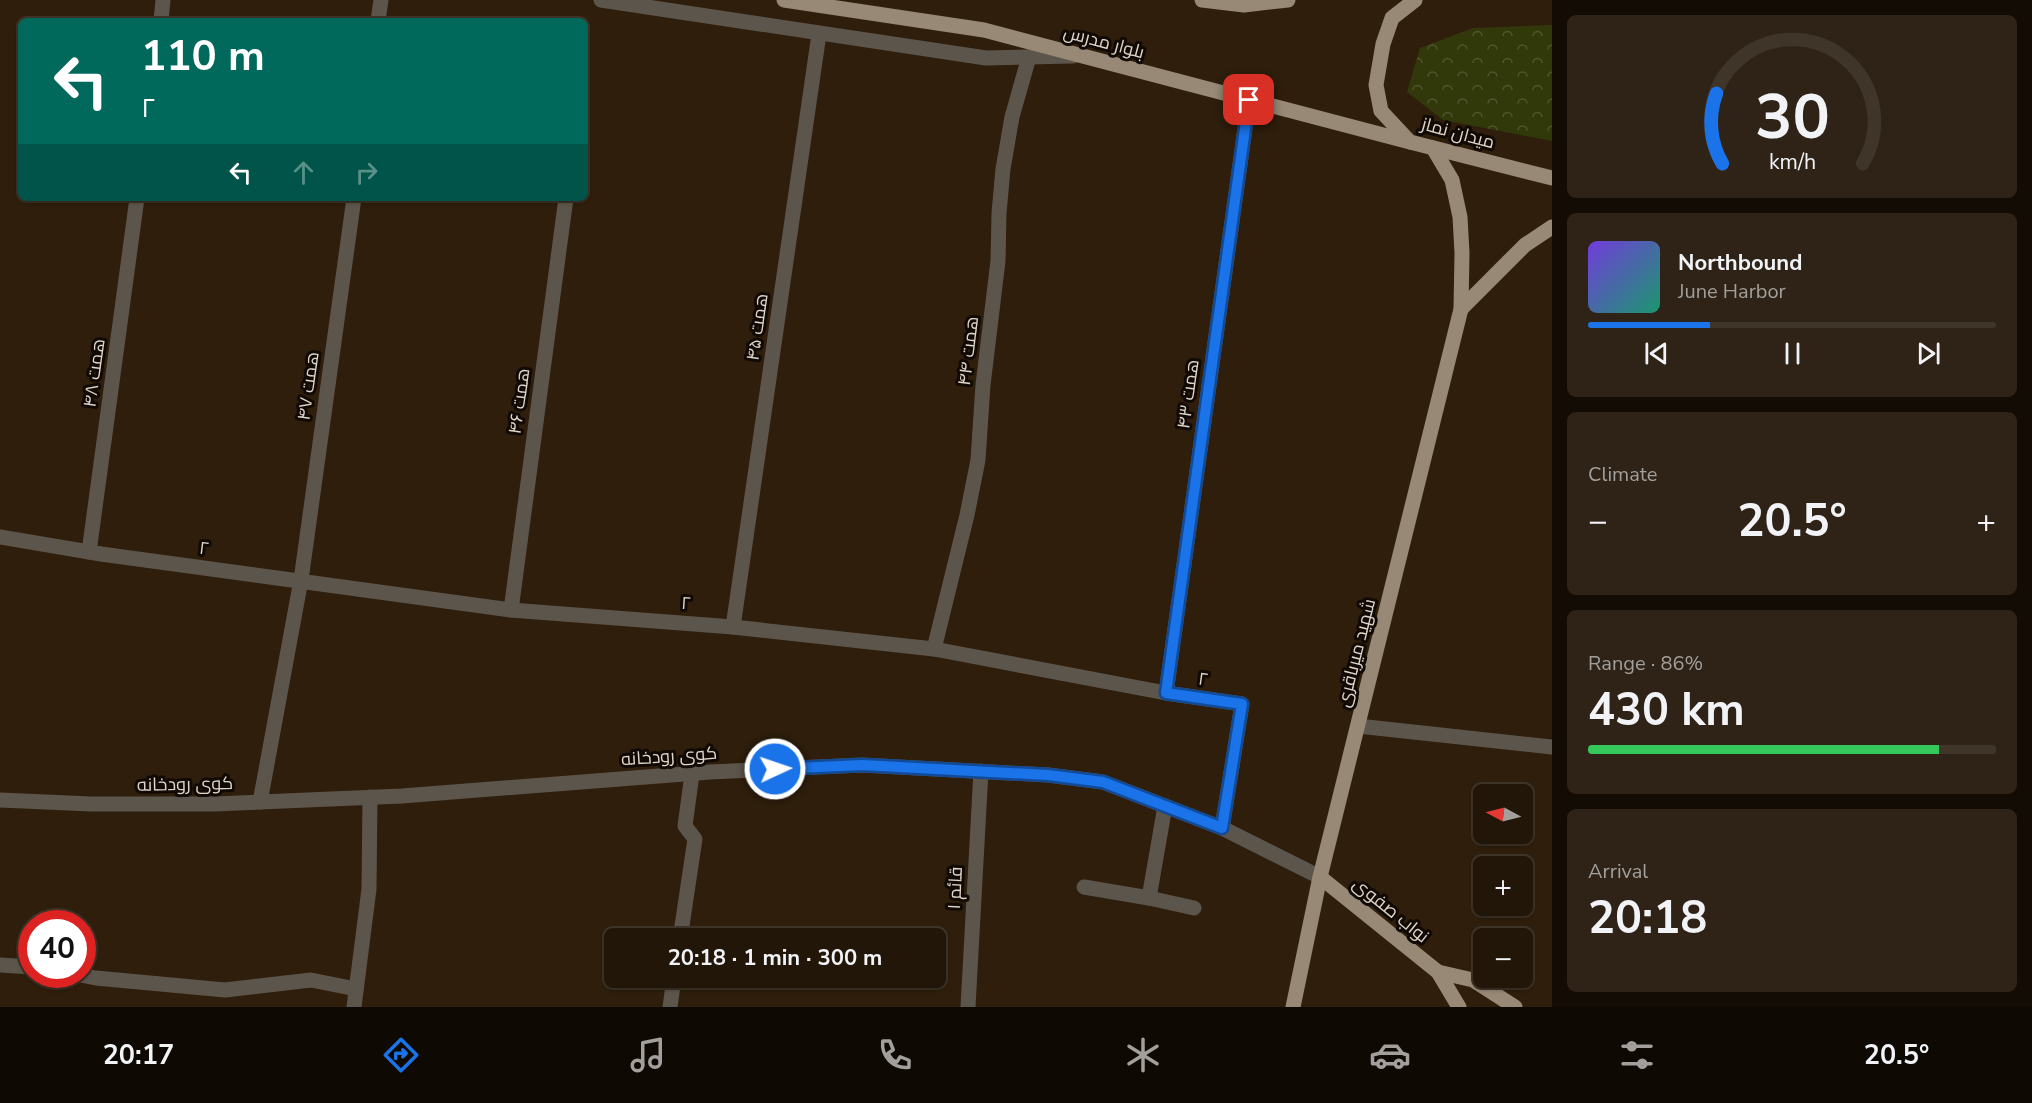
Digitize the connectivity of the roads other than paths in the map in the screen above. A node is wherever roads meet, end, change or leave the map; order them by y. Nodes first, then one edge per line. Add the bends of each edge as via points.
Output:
1 (164, 0) edge
2 (381, 0) edge
3 (601, 0) edge
4 (784, 0) edge
5 (1202, 0) edge
6 (1288, 0) edge
7 (1415, 0) edge
8 (1244, 3) edge
9 (161, 18) edge
10 (378, 18) edge
11 (819, 34) junction
12 (1081, 56) junction
13 (1029, 57) junction
14 (1249, 100) junction
15 (1410, 142) junction
16 (1433, 148) junction
17 (1552, 178) edge
18 (137, 201) edge
19 (354, 201) edge
20 (566, 201) edge
21 (1552, 227) edge
22 (1461, 309) junction
23 (0, 537) edge
24 (89, 552) junction
25 (301, 580) junction
26 (512, 610) junction
27 (733, 627) junction
28 (934, 649) junction
29 (1166, 693) junction
30 (1358, 726) junction
31 (1552, 747) edge
32 (981, 771) junction
33 (692, 774) junction
34 (370, 797) junction
35 (0, 800) edge
36 (260, 802) junction
37 (1166, 806) junction
38 (1222, 828) junction
39 (1320, 877) junction
40 (1084, 887) dead end
41 (1149, 898) junction
42 (1194, 908) dead end
43 (682, 928) edge
44 (0, 965) edge
45 (18, 966) edge
46 (1438, 972) junction
47 (96, 977) edge
48 (673, 988) edge
49 (356, 989) junction
50 (354, 1007) edge
51 (670, 1007) edge
52 (968, 1007) edge
53 (1293, 1007) edge
54 (1460, 1007) edge
55 (1515, 1007) edge

1 - 9 street
2 - 10 street
3 - 11 street
4 - 12 main road, بلوار مدرس via 984,30
5 - 8 main road
6 - 8 main road
7 - 15 main road, میدان نماز via 1392,18 1376,85 1381,111
11 - 13 street via 986,58
11 - 27 street, همت ۴۵
12 - 13 street
12 - 14 main road, بلوار مدرس
13 - 28 street, همت ۴۴ via 1003,169 978,460
14 - 15 main road, بلوار مدرس
14 - 29 street, همت ۴۳
15 - 16 main road, میدان نماز
16 - 17 main road, میدان نماز
16 - 22 main road, شهید میرباقری via 1452,180 1460,217
18 - 24 street, همت ۴۸
19 - 25 street, همت ۴۷
20 - 26 street, همت ۴۶
21 - 22 main road via 1525,245
22 - 30 main road, شهید میرباقری
23 - 24 street, ۲
24 - 25 street, ۲
25 - 26 street, ۲
25 - 36 street, همت ۴۷
26 - 27 street, ۲
27 - 28 street, ۲
28 - 29 street, ۲
29 - 38 street, ۲ via 1242,704
30 - 31 street
30 - 39 main road, شهید میرباقری
32 - 33 street, کوی رودخانه via 862,765
32 - 37 street, کوی رودخانه via 1103,782
32 - 52 street, قائم ۱
33 - 34 street, کوی رودخانه
33 - 43 street via 685,826 695,839
34 - 36 street, کوی رودخانه
34 - 49 street via 369,889
35 - 36 street, کوی رودخانه via 91,804
37 - 38 street, کوی رودخانه
37 - 41 street
38 - 39 street, کوی رودخانه
39 - 46 main road, نواب صفوی
39 - 53 main road, شهید میرباقری
40 - 41 street
41 - 42 street
44 - 45 street
46 - 54 main road, نواب صفوی
46 - 55 main road, نواب صفوی via 1473,980
47 - 49 street via 225,990 311,980
48 - 51 street
49 - 50 street

